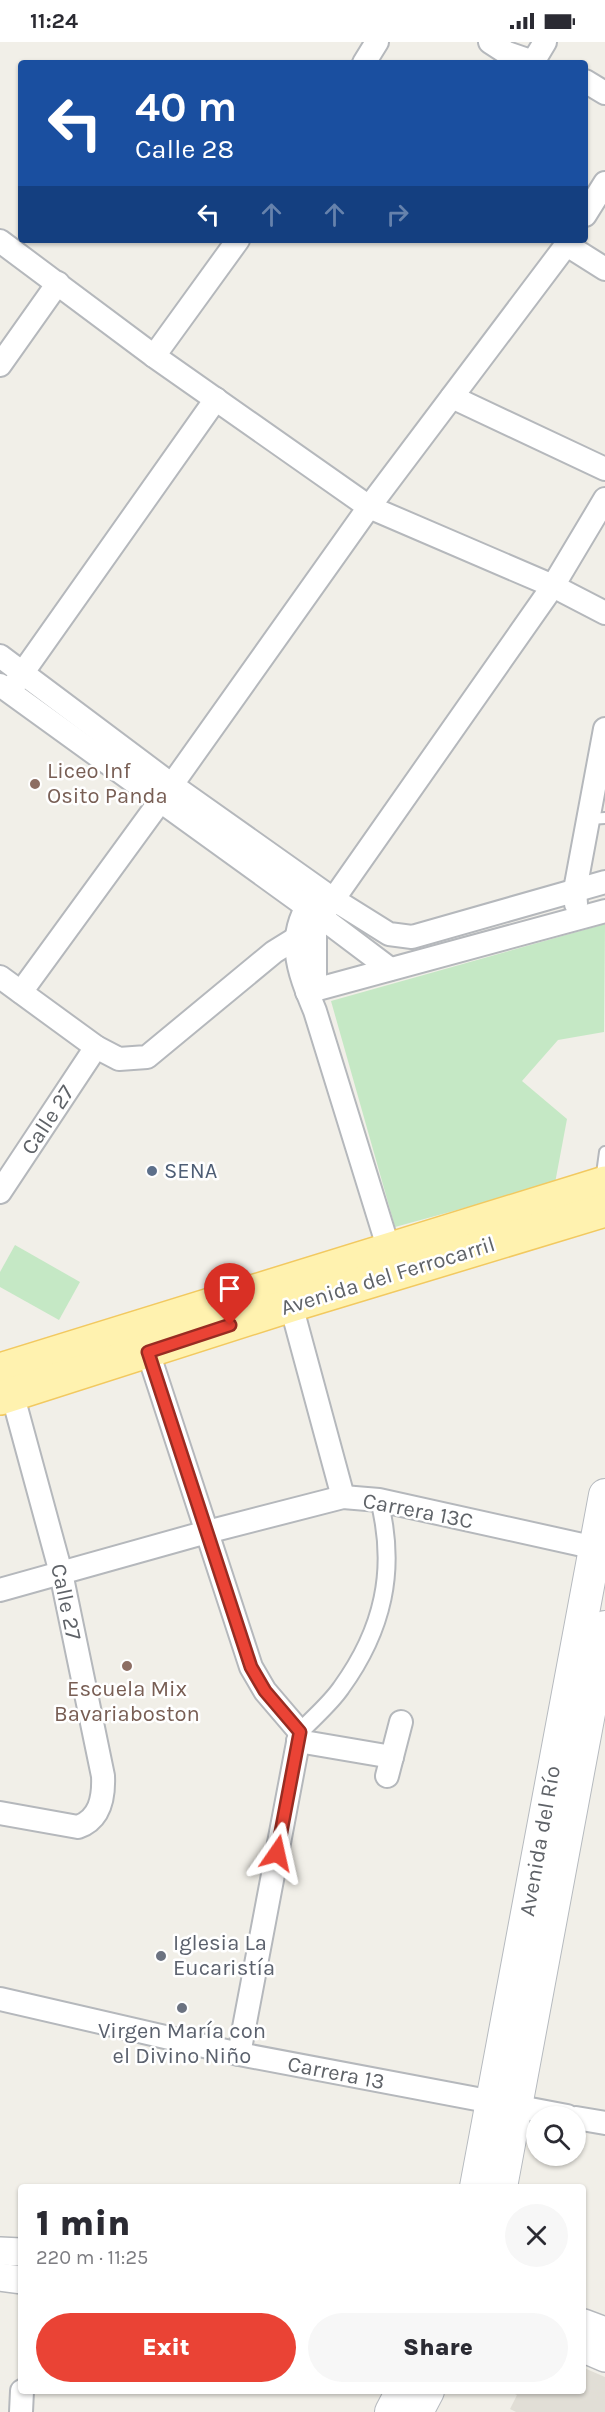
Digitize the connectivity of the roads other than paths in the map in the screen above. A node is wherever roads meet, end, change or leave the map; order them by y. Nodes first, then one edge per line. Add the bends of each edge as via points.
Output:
1 (377, 42) edge
2 (490, 42) edge
3 (545, 42) edge
4 (366, 60) edge
5 (526, 60) edge
6 (536, 60) edge
7 (588, 83) edge
8 (605, 93) edge
9 (605, 183) edge
10 (588, 210) edge
11 (0, 241) edge
12 (236, 243) edge
13 (567, 243) edge
14 (569, 243) edge
15 (605, 269) edge
16 (58, 283) junction
17 (154, 356) junction
18 (0, 365) edge
19 (452, 397) junction
20 (216, 399) junction
21 (605, 469) edge
22 (605, 499) edge
23 (369, 507) junction
24 (553, 586) junction
25 (605, 613) edge
26 (0, 656) edge
27 (24, 673) junction
28 (3, 693) edge
29 (605, 729) edge
30 (167, 792) junction
31 (597, 819) edge
32 (605, 882) edge
33 (575, 890) junction
34 (320, 903) junction
35 (605, 911) edge
36 (577, 917) junction
37 (295, 939) junction
38 (390, 969) junction
39 (0, 977) edge
40 (21, 992) junction
41 (311, 992) junction
42 (96, 1047) junction
43 (605, 1152) edge
44 (0, 1192) edge
45 (603, 1200) edge
46 (393, 1261) junction
47 (291, 1305) junction
48 (148, 1352) junction
49 (4, 1383) edge
50 (605, 1495) edge
51 (343, 1497) junction
52 (379, 1500) junction
53 (207, 1532) junction
54 (600, 1549) edge
55 (61, 1573) junction
56 (0, 1590) edge
57 (605, 1627) edge
58 (401, 1722) dead end
59 (299, 1737) junction
60 (0, 1813) edge
61 (0, 1999) edge
62 (239, 2054) junction
63 (504, 2106) junction
64 (526, 2109) edge
65 (586, 2120) edge
66 (605, 2123) edge
67 (477, 2184) edge
68 (501, 2184) edge
69 (0, 2251) edge
70 (18, 2253) edge
71 (0, 2277) edge
72 (18, 2280) edge
73 (586, 2324) edge
74 (605, 2331) edge
75 (586, 2350) edge
76 (605, 2358) edge
77 (22, 2394) edge
78 (400, 2394) edge
79 (426, 2394) edge
80 (21, 2412) edge
81 (391, 2412) edge
82 (417, 2412) edge

1 - 4 street
2 - 5 street
3 - 6 street
7 - 8 street
9 - 10 street
11 - 16 street
12 - 17 street
13 - 19 street
14 - 15 street
16 - 17 street
16 - 18 street
17 - 20 street
19 - 21 street
19 - 23 street
20 - 23 street
20 - 27 street
22 - 24 street
23 - 24 street
23 - 30 street
24 - 25 street
24 - 34 street
26 - 27 street
27 - 28 street
27 - 30 street
28 - 30 street
29 - 31 street
30 - 34 street
30 - 40 street
31 - 33 street
32 - 33 street
33 - 34 street via 412,937 389,933
33 - 36 street
34 - 37 street
34 - 38 street
34 - 41 street
35 - 36 street
36 - 38 street
37 - 41 street via 300,975
37 - 42 street via 147,1057 119,1059
38 - 41 street
39 - 40 street
40 - 42 street
41 - 46 street
42 - 44 street, Calle 27
43 - 45 lane
45 - 46 main road, Avenida del Ferrocarril
46 - 47 main road, Avenida del Ferrocarril
46 - 49 main road, Avenida del Ferrocarril
47 - 48 main road, Avenida del Ferrocarril
47 - 51 street
48 - 49 main road, Avenida del Ferrocarril
48 - 53 street
49 - 55 street, Calle 27
50 - 54 main road, Avenida del Río
51 - 52 street, Carrera 13C
51 - 53 street, Carrera 13C
52 - 54 street, Carrera 13C
52 - 59 street via 387,1529 386,1566 384,1600 373,1634 341,1689
53 - 55 street, Carrera 13C
53 - 59 street via 251,1667
54 - 63 main road, Avenida del Río
55 - 56 street, Carrera 13C
55 - 60 street, Calle 27 via 104,1796 89,1823 78,1827
57 - 63 main road, Avenida del Río
58 - 59 street via 389,1767
59 - 62 street
61 - 62 street, Carrera 13
62 - 63 street, Carrera 13
63 - 64 street, Carrera 13
63 - 67 main road, Avenida del Río
63 - 68 main road, Avenida del Río
65 - 66 street
69 - 70 street
71 - 72 street
73 - 74 street
75 - 76 street
77 - 80 street
78 - 81 main road
79 - 82 main road

